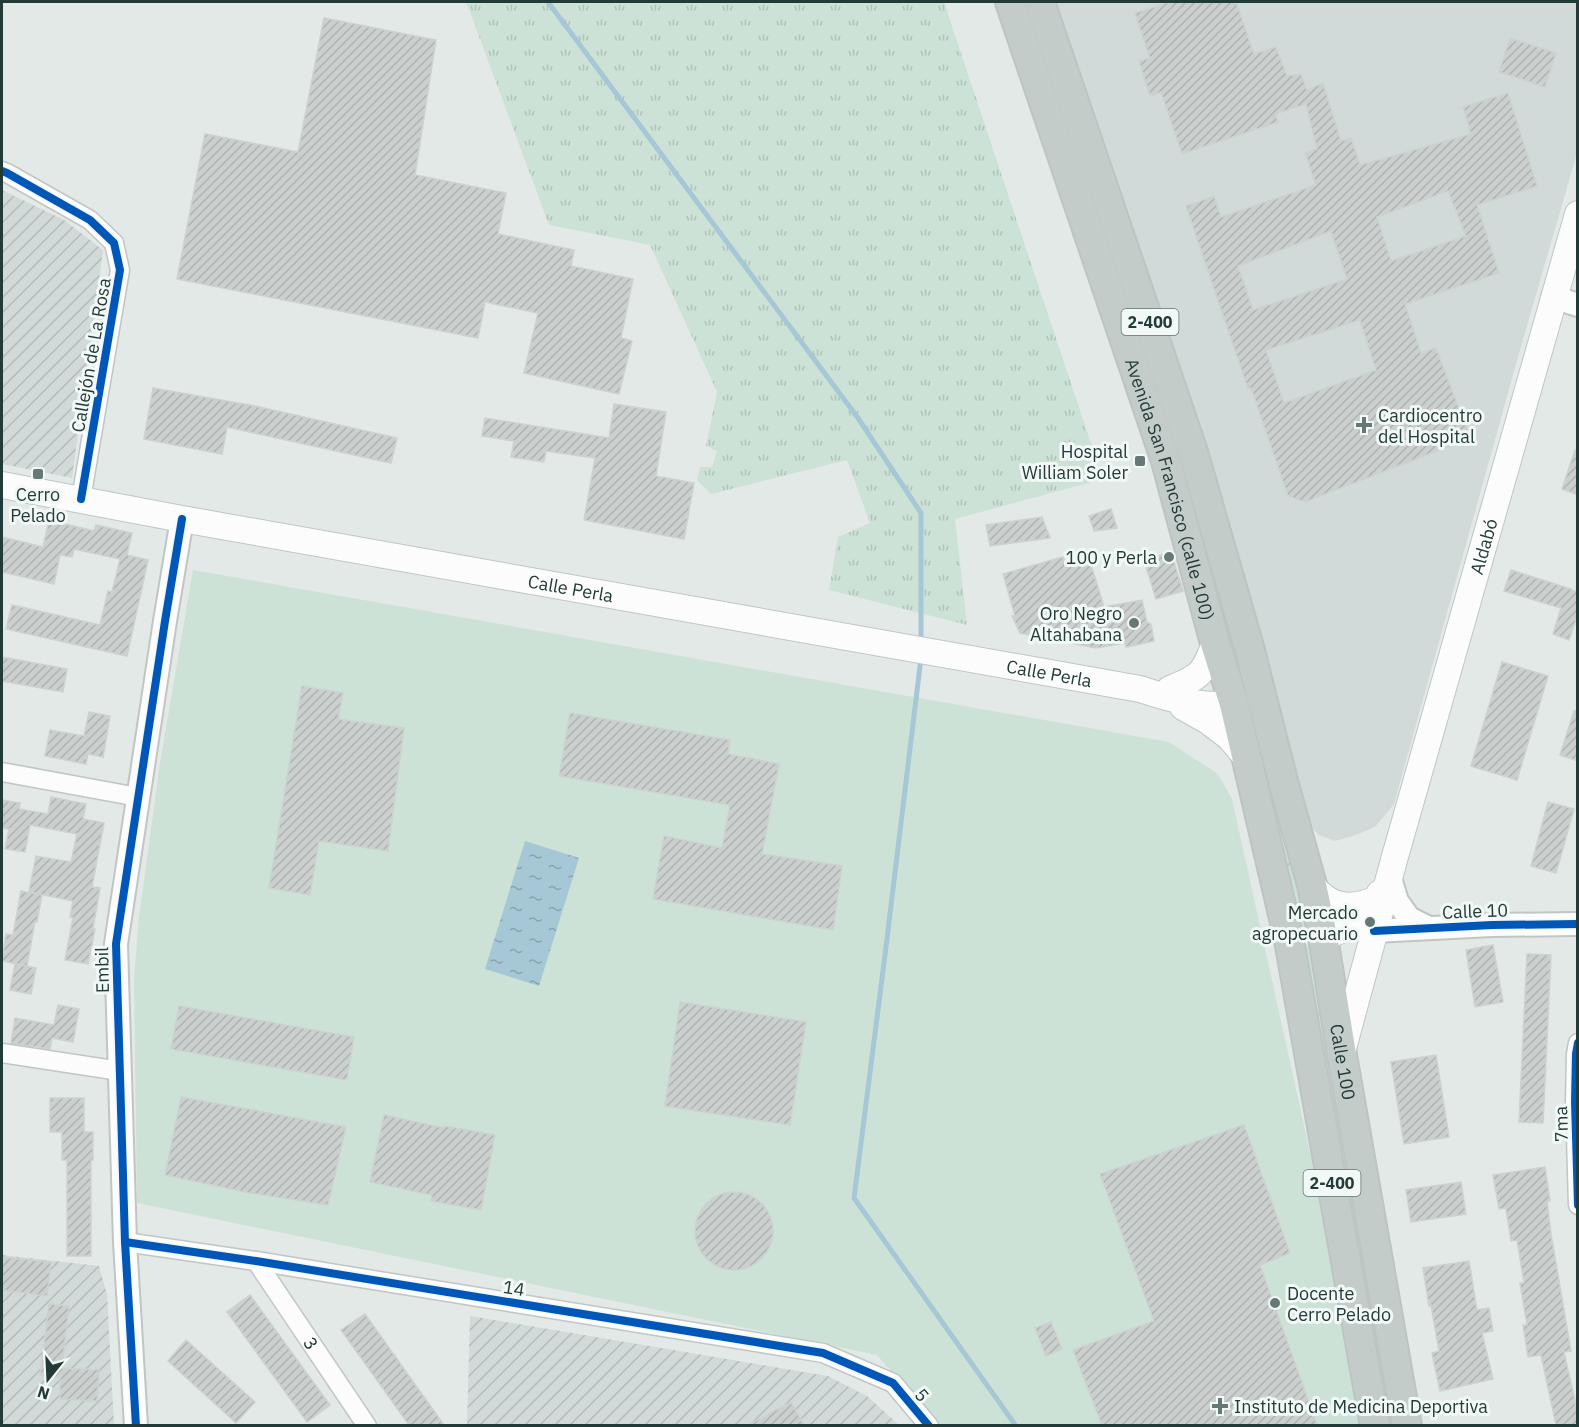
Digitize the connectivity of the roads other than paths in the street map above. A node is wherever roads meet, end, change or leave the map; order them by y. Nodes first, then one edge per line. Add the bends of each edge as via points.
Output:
1 (1010, 2) edge
2 (1040, 2) edge
3 (2, 171) edge
4 (1578, 214) edge
5 (1553, 297) junction
6 (1578, 305) edge
7 (2, 484) edge
8 (81, 499) junction
9 (182, 519) junction
10 (1215, 643) junction
11 (1168, 694) junction
12 (1263, 703) junction
13 (1234, 704) junction
14 (1247, 758) junction
15 (2, 772) edge
16 (138, 797) junction
17 (1312, 885) junction
18 (1383, 888) junction
19 (1578, 924) edge
20 (1429, 928) junction
21 (1374, 931) junction
22 (1323, 937) junction
23 (1289, 940) junction
24 (1578, 1043) edge
25 (2, 1053) edge
26 (1342, 1055) junction
27 (120, 1071) junction
28 (1576, 1102) edge
29 (1578, 1205) edge
30 (125, 1242) junction
31 (256, 1261) junction
32 (893, 1383) joint
33 (136, 1425) edge
34 (367, 1425) edge
35 (929, 1425) edge
36 (1375, 1425) edge
37 (1407, 1425) edge

1 - 10 highway, Avenida San Francisco (calle 100) / 2-400 via 1166,461
2 - 12 highway, Avenida San Francisco (calle 100) / 2-400 via 1193,452
3 - 8 street, Callejón de La Rosa via 90,220 114,243 120,270
4 - 5 main road, Aldabó
5 - 6 street
5 - 18 main road, Aldabó
7 - 8 main road, Calle Perla
8 - 9 main road, Calle Perla
9 - 11 main road, Calle Perla
9 - 16 street, Embil
10 - 11 main road via 1202,673
10 - 13 highway, Avenida San Francisco (calle 100) / 2-400
11 - 13 main road, Calle Perla via 1216,706
11 - 14 main road via 1229,737
12 - 13 highway
12 - 17 highway, Calle 100 / 2-400
13 - 14 highway, Calle 100 / 2-400
14 - 23 highway, Calle 100 / 2-400
15 - 16 street
16 - 27 street, Embil via 116,944
17 - 18 main road via 1327,901 1343,905 1361,905
17 - 22 highway, Calle 100 / 2-400
18 - 20 street via 1409,918
18 - 21 main road, Aldabó
18 - 22 main road, Aldabó via 1364,917
19 - 20 street, Calle 10
20 - 21 street, Calle 10
21 - 22 main road
21 - 26 main road, Aldabó
22 - 23 highway
22 - 26 highway, Calle 100 / 2-400
23 - 36 highway, Calle 100 / 2-400
24 - 28 street, 7ma
25 - 27 street
26 - 37 highway, Calle 100 / 2-400
27 - 30 street, Embil
28 - 29 street, 7ma
30 - 31 street, 14
30 - 33 street, Embil
31 - 32 street, 14 via 823,1353
31 - 34 street, 3
32 - 35 street, 5

